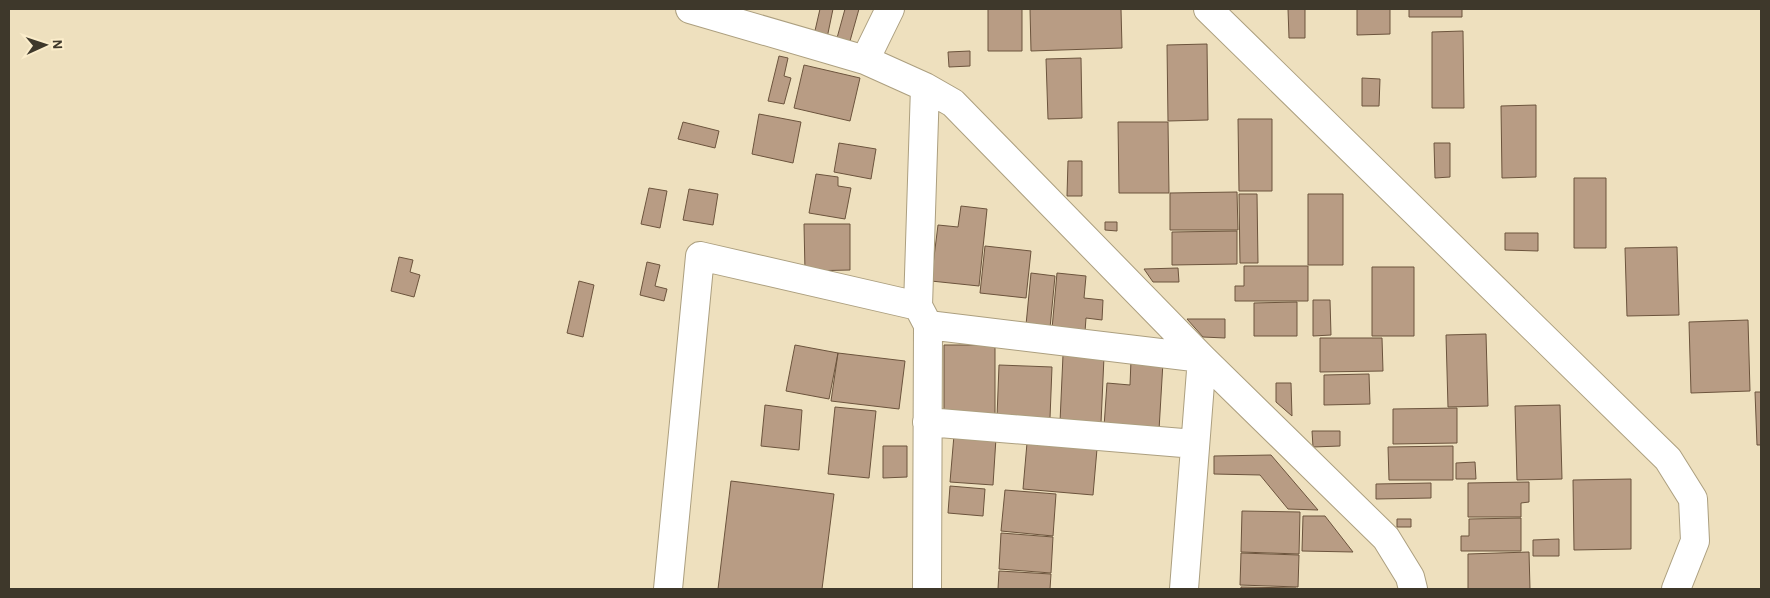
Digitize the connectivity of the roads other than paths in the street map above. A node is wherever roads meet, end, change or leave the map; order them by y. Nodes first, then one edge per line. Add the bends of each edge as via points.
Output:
1 (690, 9) edge
2 (890, 9) edge
3 (1208, 9) edge
4 (864, 60) junction
5 (925, 87) junction
6 (923, 316) junction
7 (1202, 358) junction
8 (927, 422) junction
9 (1195, 444) junction
10 (668, 589) edge
11 (927, 589) edge
12 (1184, 589) edge
13 (1413, 589) edge
14 (1676, 589) edge

1 - 4 street
2 - 4 street
3 - 14 street via 1668,459 1693,499 1695,541
4 - 5 street
5 - 6 street
5 - 7 street via 953,103
6 - 7 street
6 - 8 street
6 - 10 street via 700,256
7 - 9 street
7 - 13 street via 1386,538 1410,577
8 - 9 street
8 - 11 street
9 - 12 street

